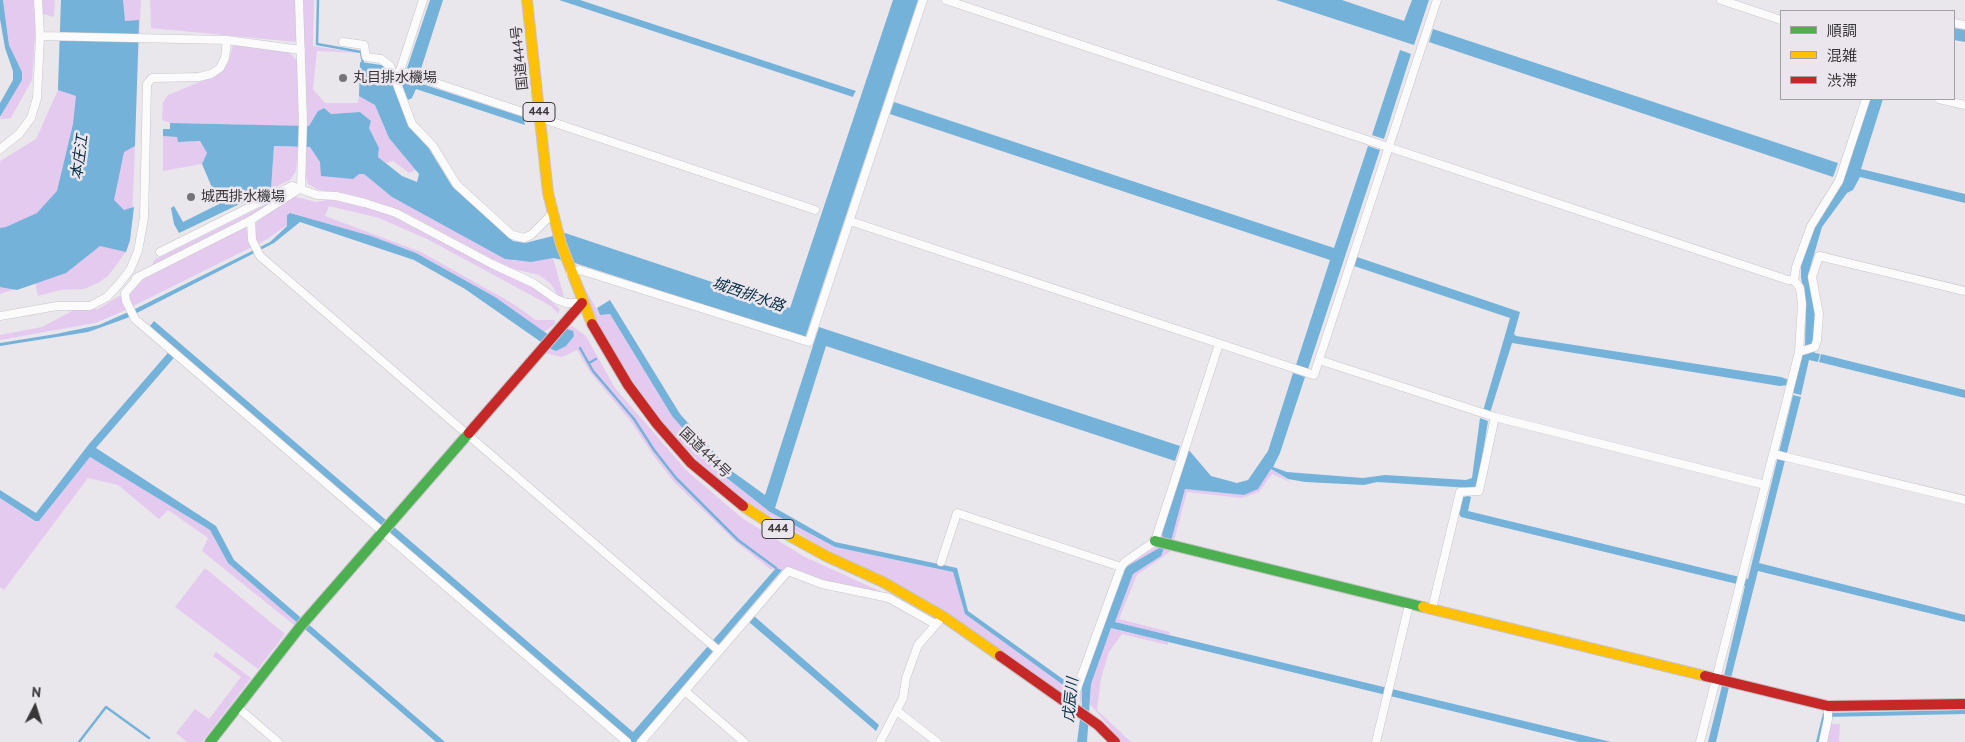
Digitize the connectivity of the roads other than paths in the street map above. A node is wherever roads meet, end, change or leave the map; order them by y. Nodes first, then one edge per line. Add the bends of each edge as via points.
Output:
1 (38, 0) edge
2 (300, 0) edge
3 (423, 0) edge
4 (528, 0) edge
5 (923, 0) edge
6 (946, 0) edge
7 (1437, 0) edge
8 (1721, 0) edge
9 (1740, 3) edge
10 (1780, 20) edge
11 (40, 36) junction
12 (227, 40) junction
13 (343, 42) dead end
14 (301, 50) junction
15 (397, 73) junction
16 (1866, 100) edge
17 (1943, 100) edge
18 (1965, 105) edge
19 (540, 118) junction
20 (1389, 147) junction
21 (0, 150) edge
22 (301, 188) junction
23 (814, 210) dead end
24 (553, 213) junction
25 (251, 220) junction
26 (850, 222) junction
27 (160, 252) dead end
28 (569, 269) junction
29 (140, 277) junction
30 (1794, 280) junction
31 (119, 284) junction
32 (1965, 291) edge
33 (582, 303) junction
34 (0, 316) edge
35 (1219, 344) junction
36 (1805, 350) junction
37 (1319, 360) junction
38 (1495, 417) junction
39 (466, 434) junction
40 (1779, 455) junction
41 (1766, 485) junction
42 (1965, 500) edge
43 (383, 531) junction
44 (1155, 541) junction
45 (941, 562) dead end
46 (1121, 567) junction
47 (1409, 605) junction
48 (1432, 609) junction
49 (944, 617) junction
50 (935, 624) junction
51 (719, 651) junction
52 (1716, 679) junction
53 (685, 691) junction
54 (1965, 704) edge
55 (1071, 705) junction
56 (238, 706) junction
57 (897, 711) junction
58 (1828, 712) junction
59 (624, 740) edge
60 (210, 742) edge
61 (278, 742) edge
62 (641, 742) edge
63 (744, 742) edge
64 (880, 742) edge
65 (937, 742) edge
66 (1115, 742) edge
67 (1376, 742) edge
68 (1700, 742) edge
69 (1823, 742) edge

1 - 11 street
2 - 14 street
3 - 15 street
4 - 19 main road, 国道444号 / 444
5 - 26 street
6 - 20 street
7 - 20 street
8 - 9 street
9 - 10 street
11 - 12 street
11 - 21 street via 37,98 31,118 19,134
12 - 14 street
12 - 31 street via 225,58 220,68 210,74 152,78 147,84 144,218 138,251 130,270
13 - 15 street via 364,45 366,57 381,59
14 - 22 street
15 - 19 street via 412,75
15 - 24 street via 412,124 433,146 457,185 512,235 531,236
16 - 30 street via 1839,181 1811,226
17 - 18 street
19 - 23 street
19 - 24 main road, 国道444号 / 444
20 - 30 street
20 - 37 street
22 - 25 street
22 - 27 street via 292,186
22 - 33 street via 305,192 336,196 396,213 533,283 556,299
24 - 28 main road, 国道444号 / 444
25 - 29 street
25 - 39 street via 252,240 260,256
26 - 28 street via 809,342
26 - 35 street
28 - 33 main road, 国道444号 / 444
29 - 31 street
29 - 43 street via 125,293 135,319
30 - 36 street via 1800,288
31 - 34 street via 107,297 90,306 57,306
32 - 36 street via 1819,256 1812,277 1819,314 1817,340 1814,347
33 - 39 main road
33 - 49 main road, 国道444号 / 444 via 628,386 657,424 698,468 739,503 786,534 906,594
35 - 37 street via 1314,375
35 - 44 street
36 - 40 street
37 - 38 street
38 - 41 street
38 - 48 street via 1480,492 1460,492
39 - 43 main road
39 - 51 street
40 - 41 street
40 - 42 street
41 - 52 street
43 - 56 main road via 303,623
43 - 59 street
44 - 46 street
44 - 47 main road
45 - 46 street via 957,513
46 - 55 street
47 - 48 main road
47 - 67 street
48 - 52 main road
49 - 50 street
49 - 55 main road, 国道444号 / 444
50 - 51 street via 889,598 822,584 788,571
50 - 57 street via 918,645
51 - 53 street
52 - 58 main road
52 - 68 street
53 - 62 street
53 - 63 street
54 - 58 main road
55 - 66 main road, 国道444号 / 444
56 - 60 main road
56 - 61 street
57 - 64 street
57 - 65 street
58 - 69 street

